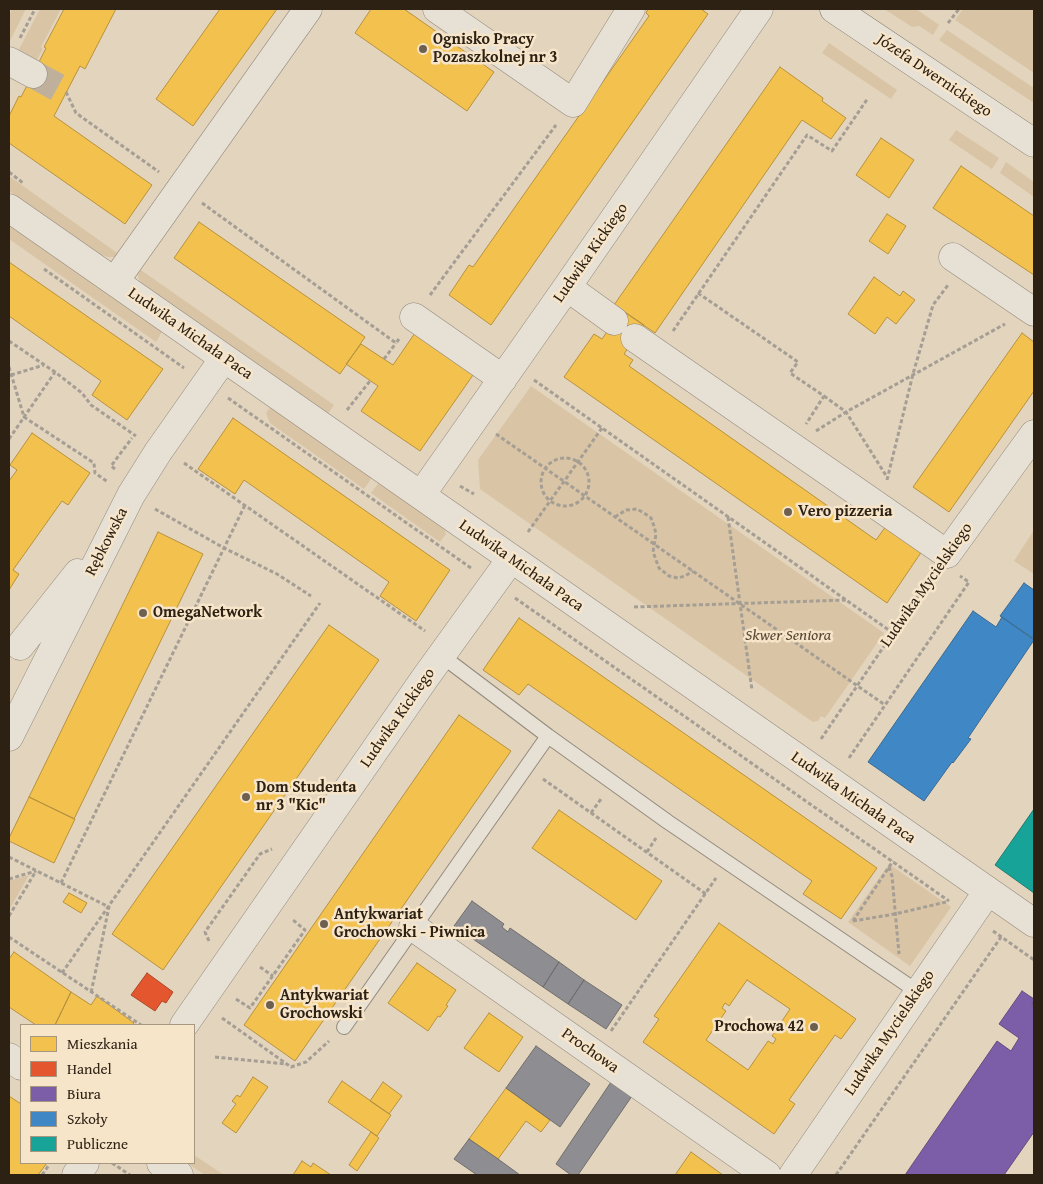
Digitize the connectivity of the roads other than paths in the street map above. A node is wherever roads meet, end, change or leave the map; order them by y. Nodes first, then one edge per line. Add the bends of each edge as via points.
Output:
1 (308, 9) edge
2 (437, 9) edge
3 (631, 9) edge
4 (759, 9) edge
5 (834, 9) edge
6 (9, 60) edge
7 (33, 74) tunnel mouth
8 (1034, 143) edge
9 (9, 208) edge
10 (958, 261) road end
11 (115, 281) junction
12 (567, 287) junction
13 (1033, 311) edge
14 (414, 316) road end
15 (614, 322) dead end
16 (646, 345) road end
17 (224, 358) junction
18 (503, 379) junction
19 (1034, 434) edge
20 (421, 496) junction
21 (100, 555) junction
22 (511, 558) junction
23 (14, 642) edge
24 (437, 646) junction
25 (45, 663) junction
26 (548, 736) junction
27 (9, 737) edge
28 (988, 891) junction
29 (1034, 924) edge
30 (413, 927) junction
31 (918, 992) junction
32 (185, 1024) edge
33 (344, 1027) road end
34 (9, 1057) edge
35 (20, 1065) edge
36 (84, 1164) edge
37 (162, 1164) edge
38 (76, 1175) edge
39 (179, 1175) edge
40 (767, 1175) edge
41 (793, 1175) edge

1 - 11 street
2 - 3 street via 573,103
4 - 12 street, Ludwika Kickiego
5 - 8 street, Józefa Dwernickiego
6 - 7 street
9 - 11 street, Ludwika Michała Paca
10 - 13 street
11 - 17 street, Ludwika Michała Paca
12 - 15 street
12 - 18 street, Ludwika Kickiego
14 - 18 street
16 - 19 street, Ludwika Mycielskiego via 792,446 944,558
17 - 20 street, Ludwika Michała Paca
17 - 21 street, Rębkowska via 158,452 120,489
18 - 20 street, Ludwika Kickiego
20 - 22 street, Ludwika Michała Paca
21 - 23 street via 80,570
21 - 25 street, Rębkowska
22 - 24 street, Ludwika Kickiego
22 - 28 street, Ludwika Michała Paca
23 - 25 street
24 - 26 lane
24 - 32 street, Ludwika Kickiego
25 - 27 street, Rębkowska
26 - 30 lane
26 - 31 lane
28 - 29 street, Ludwika Michała Paca
28 - 31 street, Ludwika Mycielskiego
30 - 33 lane
30 - 40 street, Prochowa
31 - 41 street, Ludwika Mycielskiego
34 - 35 street
36 - 38 street
37 - 39 street

